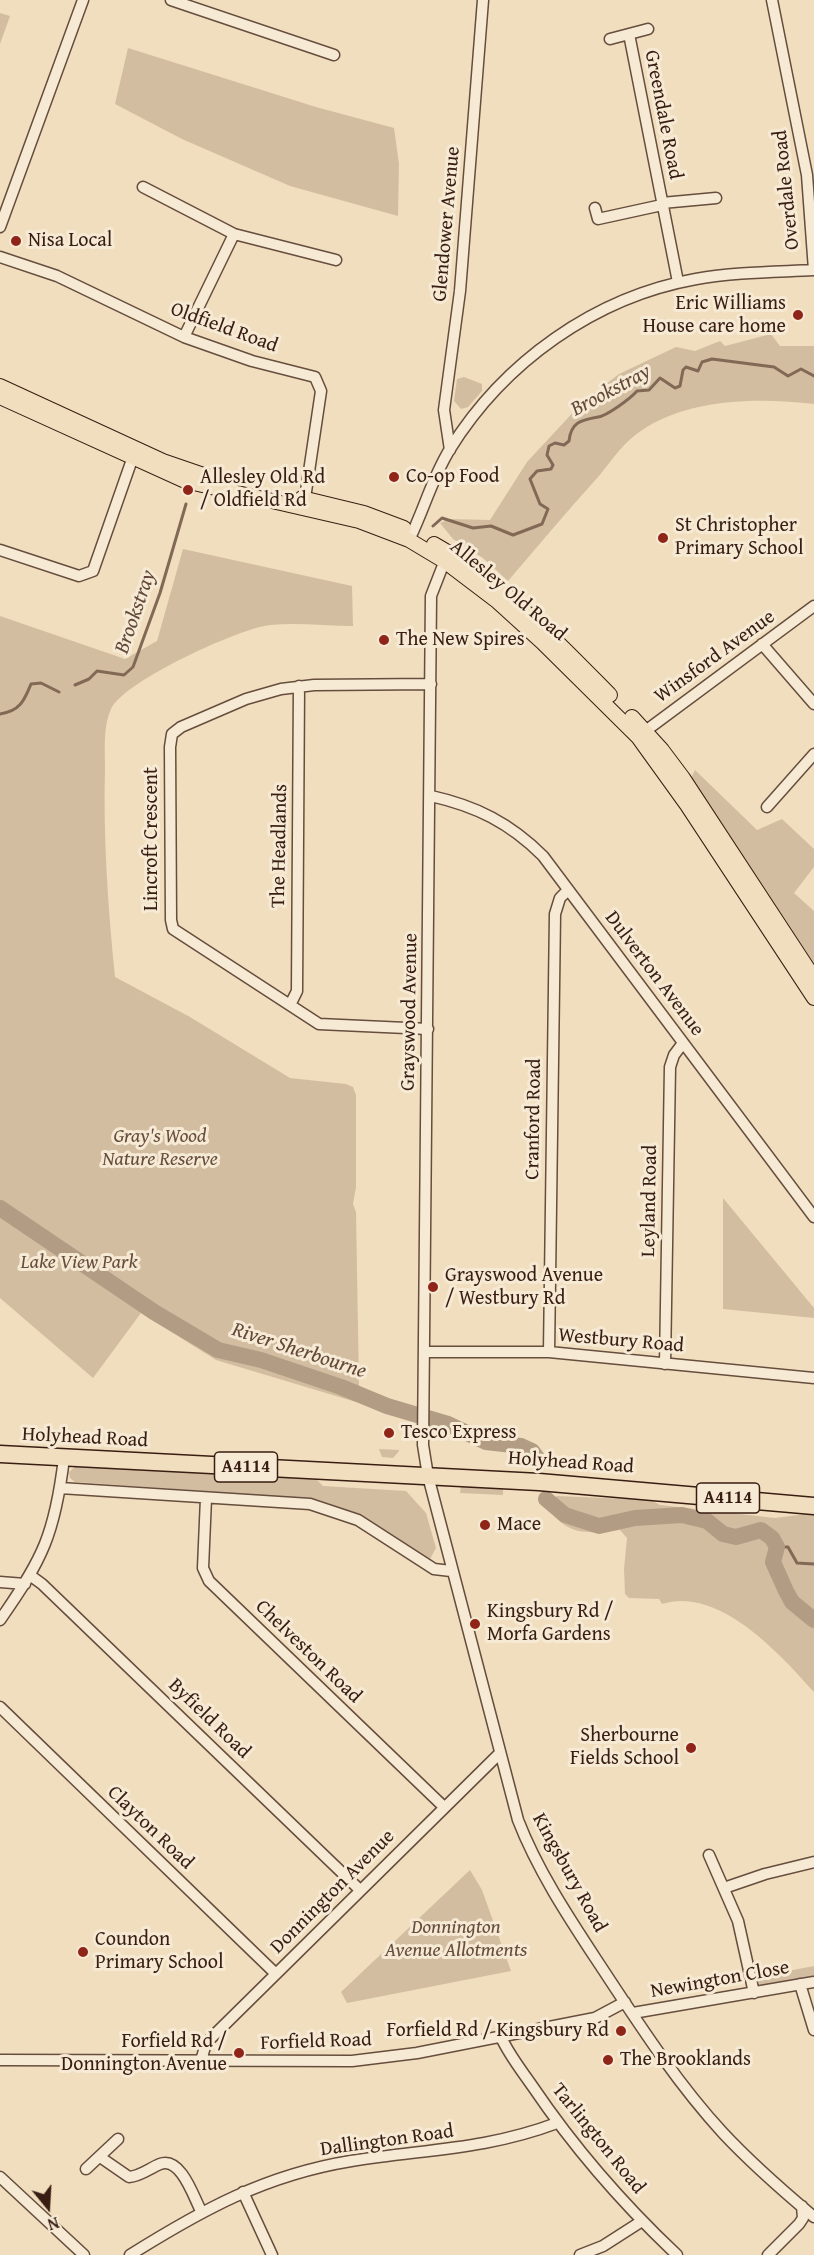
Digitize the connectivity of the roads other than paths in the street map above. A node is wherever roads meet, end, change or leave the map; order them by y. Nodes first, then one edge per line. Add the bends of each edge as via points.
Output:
1 (83, 0) edge
2 (171, 0) edge
3 (483, 0) edge
4 (772, 0) edge
5 (648, 29) dead end
6 (629, 34) junction
7 (610, 39) dead end
8 (334, 55) dead end
9 (143, 187) dead end
10 (716, 198) dead end
11 (662, 204) junction
12 (595, 208) dead end
13 (0, 227) edge
14 (234, 234) junction
15 (0, 257) edge
16 (336, 260) dead end
17 (814, 270) edge
18 (678, 282) junction
19 (184, 337) junction
20 (0, 386) edge
21 (0, 397) edge
22 (450, 450) junction
23 (134, 453) junction
24 (305, 503) junction
25 (411, 536) junction
26 (0, 550) edge
27 (447, 557) junction
28 (814, 606) edge
29 (762, 644) junction
30 (432, 684) junction
31 (299, 687) junction
32 (814, 704) edge
33 (641, 734) junction
34 (814, 754) edge
35 (431, 796) junction
36 (767, 807) dead end
37 (568, 890) junction
38 (775, 929) junction
39 (814, 978) edge
40 (814, 998) edge
41 (290, 1005) junction
42 (428, 1029) junction
43 (683, 1043) junction
44 (814, 1217) edge
45 (424, 1352) junction
46 (549, 1352) junction
47 (665, 1364) junction
48 (814, 1378) edge
49 (0, 1454) edge
50 (64, 1458) junction
51 (428, 1476) junction
52 (60, 1488) junction
53 (206, 1498) junction
54 (814, 1506) edge
55 (451, 1571) junction
56 (28, 1580) junction
57 (0, 1582) edge
58 (0, 1620) edge
59 (0, 1707) edge
60 (500, 1753) junction
61 (444, 1807) junction
62 (709, 1855) dead end
63 (814, 1862) edge
64 (724, 1888) junction
65 (360, 1890) junction
66 (276, 1974) junction
67 (814, 1982) edge
68 (800, 1984) junction
69 (754, 1993) junction
70 (625, 2002) junction
71 (633, 2013) junction
72 (814, 2030) edge
73 (501, 2037) junction
74 (0, 2060) edge
75 (201, 2061) junction
76 (557, 2123) junction
77 (118, 2139) dead end
78 (100, 2157) junction
79 (86, 2169) dead end
80 (0, 2177) edge
81 (243, 2192) junction
82 (802, 2206) junction
83 (201, 2211) junction
84 (814, 2217) edge
85 (642, 2221) junction
86 (84, 2255) edge
87 (130, 2255) edge
88 (272, 2255) edge
89 (580, 2255) edge
90 (677, 2255) edge
91 (768, 2255) edge

1 - 13 street
2 - 8 street
3 - 22 street, Glendower Avenue via 460,291 444,410
4 - 17 street, Overdale Road via 807,175
5 - 6 street, Greendale Road
6 - 7 street, Greendale Road
6 - 11 street, Greendale Road
9 - 14 street
10 - 11 street, Greendale Road
11 - 12 street, Greendale Road via 598,219
11 - 18 street, Greendale Road
14 - 16 street
14 - 19 street
15 - 19 street, Oldfield Road via 57,276
17 - 18 street via 722,275
18 - 22 street via 627,298 548,343 481,406
19 - 24 street, Oldfield Road via 252,361 309,374 320,383
20 - 23 main road, Allesley Old Road
21 - 23 main road, Allesley Old Road
22 - 25 street via 429,487
23 - 24 main road, Allesley Old Road via 222,482
23 - 26 street via 93,571 79,576
24 - 25 main road, Allesley Old Road
25 - 27 main road, Allesley Old Road
27 - 30 street, Grayswood Avenue via 430,596
27 - 33 main road, Allesley Old Road via 514,602
28 - 29 street, Winsford Avenue
29 - 32 street
29 - 33 street, Winsford Avenue
30 - 31 street, Lincroft Crescent
30 - 35 street, Grayswood Avenue
31 - 41 street, The Headlands via 297,991
31 - 41 street, Lincroft Crescent via 246,699 189,723 172,734 170,747 173,929
33 - 38 main road, Allesley Old Road via 683,778
34 - 36 street
35 - 37 street, Dulverton Avenue via 477,808 512,827 543,856
35 - 42 street, Grayswood Avenue
37 - 43 street, Dulverton Avenue
37 - 46 street, Cranford Road via 560,898 555,914
38 - 39 main road, Allesley Old Road
38 - 40 main road, Allesley Old Road
41 - 42 street, Lincroft Crescent via 319,1024
42 - 45 street, Grayswood Avenue
43 - 44 street, Dulverton Avenue
43 - 47 street, Leyland Road via 670,1067
45 - 46 street, Westbury Road
45 - 51 street, Grayswood Avenue via 423,1445
46 - 47 street, Westbury Road
47 - 48 street, Westbury Road
49 - 50 highway, Holyhead Road / A4114
50 - 51 highway, Holyhead Road / A4114
50 - 52 street
51 - 54 highway, Holyhead Road / A4114 via 557,1483
51 - 55 street, Kingsbury Road
52 - 53 street
52 - 56 street via 49,1538
53 - 55 street via 285,1500 335,1510 377,1530 434,1569
53 - 61 street, Chelveston Road via 203,1568 209,1581
55 - 60 street, Kingsbury Road
56 - 57 street
56 - 58 street
56 - 65 street, Byfield Road via 42,1584
59 - 66 street, Clayton Road
60 - 61 street, Donnington Avenue
60 - 70 street, Kingsbury Road via 518,1820 530,1847 570,1920
61 - 65 street, Donnington Avenue
62 - 64 street
63 - 64 street
64 - 69 street via 738,1921
65 - 66 street, Donnington Avenue
66 - 75 street, Donnington Avenue via 206,2043
67 - 68 street, Newington Close
68 - 69 street, Newington Close
68 - 72 street
69 - 71 street, Newington Close
70 - 71 street, Kingsbury Road
70 - 73 street, Forfield Road via 594,2018
71 - 82 street, Kingsbury Road via 723,2132
73 - 75 street, Forfield Road via 352,2061
73 - 76 street, Tarlington Road
74 - 75 street, Forfield Road
76 - 81 street, Dallington Road via 458,2149 350,2161 286,2176
76 - 85 street, Tarlington Road
77 - 78 street
78 - 79 street
78 - 83 street via 129,2177 162,2163 173,2165
80 - 86 street
81 - 83 street, Dallington Road
81 - 88 street
82 - 84 street, Kingsbury Road
82 - 91 street via 799,2224
83 - 87 street, Dallington Road
85 - 89 street via 603,2246
85 - 90 street, Tarlington Road

